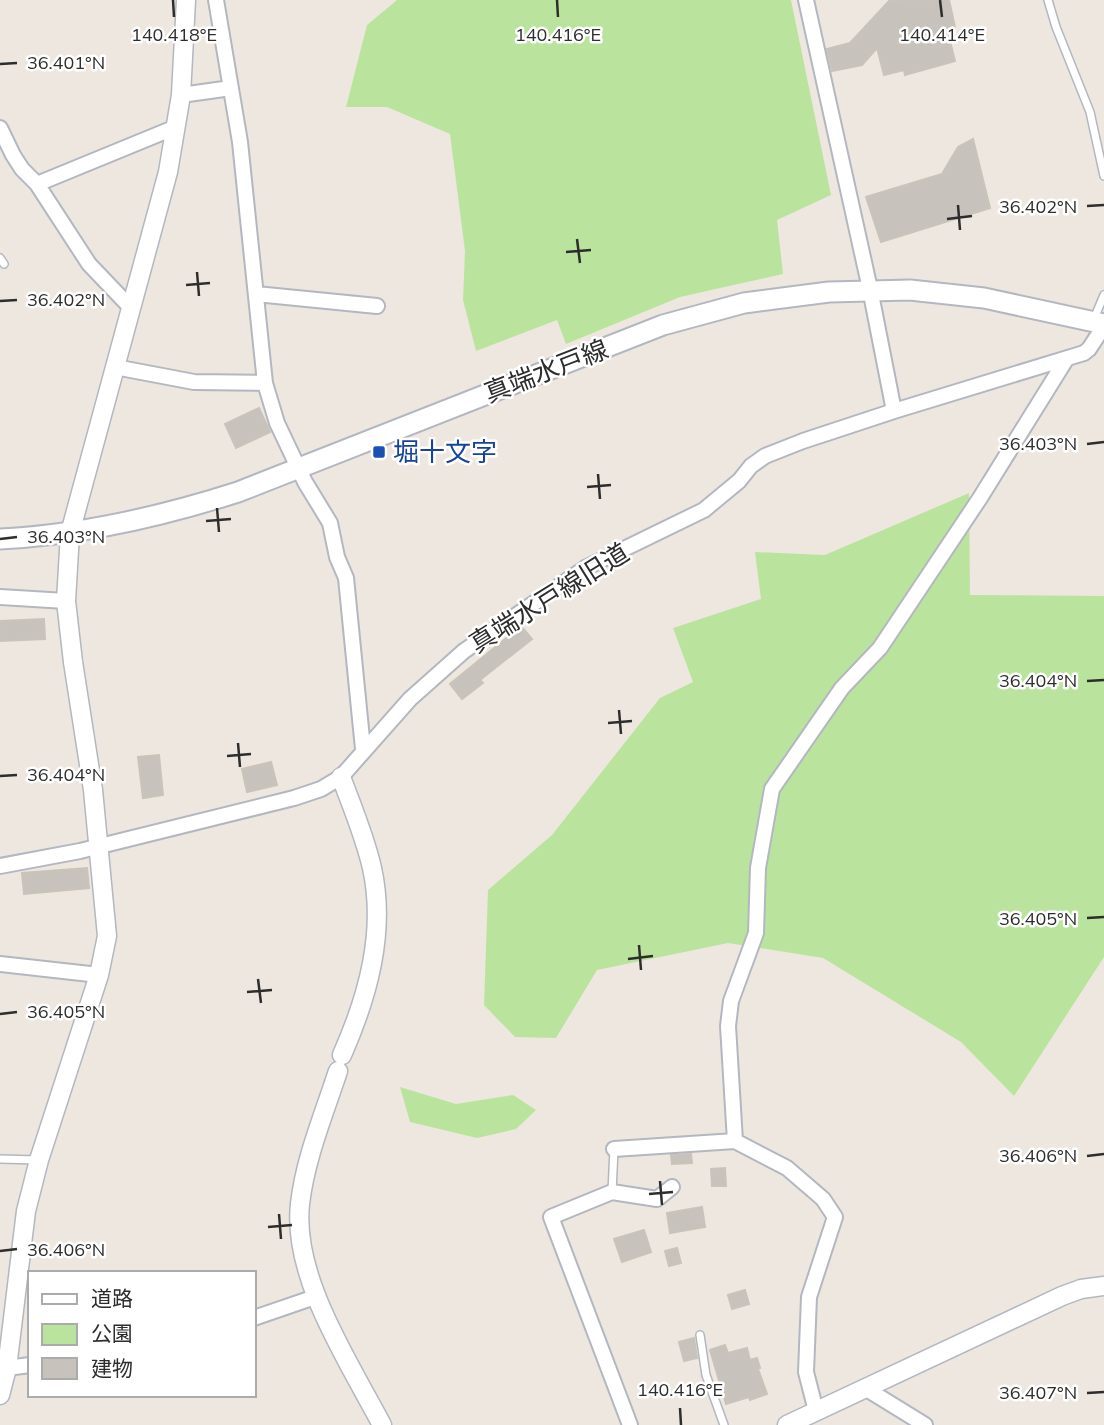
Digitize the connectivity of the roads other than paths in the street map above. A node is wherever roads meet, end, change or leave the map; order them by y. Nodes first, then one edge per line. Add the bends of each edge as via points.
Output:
1 (186, 0) edge
2 (216, 0) edge
3 (806, 0) edge
4 (1048, 0) edge
5 (231, 88) junction
6 (181, 95) junction
7 (176, 127) junction
8 (0, 128) edge
9 (6, 159) edge
10 (1104, 176) edge
11 (37, 184) junction
12 (870, 289) junction
13 (256, 294) junction
14 (1104, 295) edge
15 (377, 306) dead end
16 (132, 309) junction
17 (1100, 324) edge
18 (1067, 358) junction
19 (115, 367) junction
20 (265, 383) junction
21 (894, 411) junction
22 (299, 468) junction
23 (70, 533) junction
24 (0, 539) edge
25 (0, 597) edge
26 (66, 601) junction
27 (363, 749) junction
28 (341, 776) junction
29 (99, 846) junction
30 (0, 866) edge
31 (0, 964) edge
32 (99, 975) junction
33 (735, 1141) junction
34 (614, 1149) joint
35 (0, 1159) edge
36 (39, 1160) junction
37 (672, 1187) dead end
38 (612, 1192) junction
39 (1104, 1286) edge
40 (315, 1297) junction
41 (256, 1317) edge
42 (700, 1335) dead end
43 (28, 1365) edge
44 (3, 1368) edge
45 (864, 1388) junction
46 (0, 1395) edge
47 (816, 1411) junction
48 (383, 1425) edge
49 (630, 1425) edge
50 (724, 1425) edge
51 (787, 1425) edge
52 (925, 1425) edge

1 - 6 street
2 - 5 street
3 - 12 street
4 - 10 lane via 1090,112
5 - 6 street
5 - 13 street
6 - 7 street
7 - 11 street
7 - 16 street
8 - 9 street
9 - 11 street
11 - 16 street via 89,264
12 - 17 main road, 真端水戸線 via 984,298
12 - 21 street
12 - 22 main road, 真端水戸線 via 744,303 663,325
13 - 15 street
13 - 20 street
14 - 17 lane
16 - 19 street
17 - 18 street, 真端水戸線旧道 via 1089,349
18 - 21 street, 真端水戸線旧道
18 - 33 street via 880,648 842,688 772,789 758,868 756,933 731,1001 728,1026
19 - 20 street via 194,382
19 - 23 street
20 - 22 street via 277,423
21 - 27 street, 真端水戸線旧道 via 765,456 704,510 587,567 464,651
22 - 23 main road, 真端水戸線 via 189,508
22 - 27 street via 330,523 346,578
23 - 24 main road, 真端水戸線
23 - 26 street
25 - 26 street
26 - 29 street
27 - 28 street, 真端水戸線旧道
28 - 29 street, 真端水戸線旧道 via 294,798
28 - 40 street via 372,868 377,898 375,959 310,1156 299,1206 299,1236
29 - 30 street, 真端水戸線旧道
29 - 32 street via 107,936
31 - 32 street
32 - 36 street
33 - 34 street
33 - 47 street via 787,1168 823,1199 835,1217 809,1297 806,1373
34 - 38 lane
35 - 36 lane
36 - 44 street via 26,1211
37 - 38 street via 657,1199
38 - 49 street via 551,1217
39 - 45 street via 1062,1296
40 - 41 street
40 - 48 street
42 - 50 lane via 706,1375
43 - 44 street
44 - 46 street
45 - 47 street
45 - 52 street
47 - 51 street

